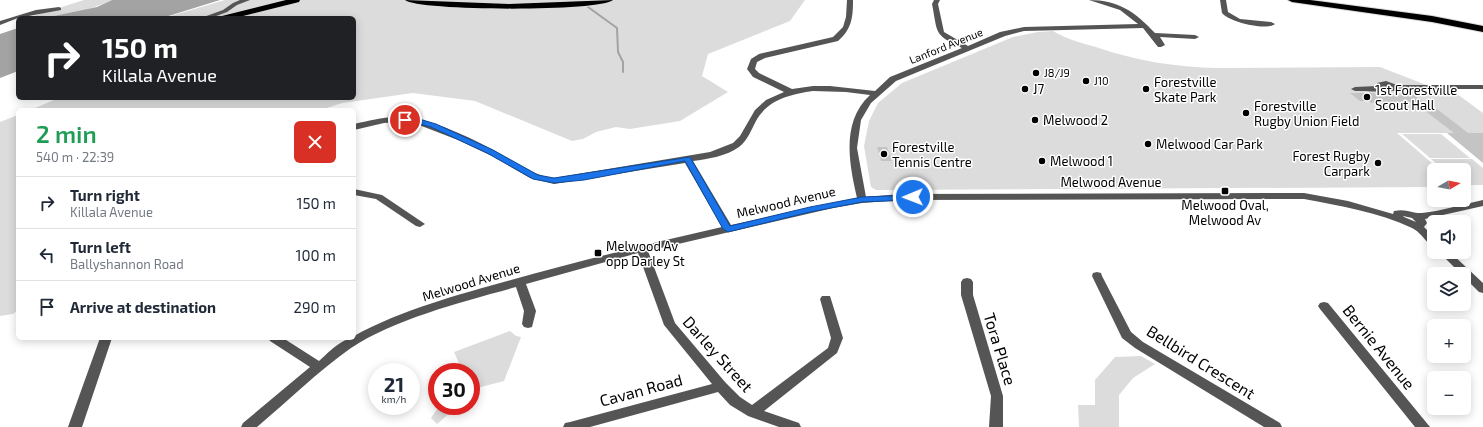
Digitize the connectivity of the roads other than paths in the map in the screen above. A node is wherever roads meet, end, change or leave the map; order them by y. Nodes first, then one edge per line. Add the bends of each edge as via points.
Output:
1 (247, 0) edge
2 (263, 0) edge
3 (296, 0) edge
4 (409, 0) edge
5 (451, 0) edge
6 (500, 0) edge
7 (576, 0) edge
8 (609, 0) edge
9 (850, 0) edge
10 (937, 0) edge
11 (1092, 0) edge
12 (1223, 0) edge
13 (1292, 0) edge
14 (1319, 0) edge
15 (529, 2) junction
16 (59, 9) dead end
17 (225, 15) edge
18 (21, 16) edge
19 (16, 18) edge
20 (0, 23) edge
21 (1271, 24) dead end
22 (1483, 25) edge
23 (1143, 26) junction
24 (1483, 29) edge
25 (1154, 35) junction
26 (1195, 36) dead end
27 (1161, 45) dead end
28 (969, 49) junction
29 (1483, 87) edge
30 (1355, 89) dead end
31 (791, 92) junction
32 (876, 94) junction
33 (356, 126) edge
34 (687, 158) junction
35 (356, 192) edge
36 (862, 200) junction
37 (1483, 203) edge
38 (1417, 221) junction
39 (420, 224) dead end
40 (728, 229) junction
41 (1427, 233) edge
42 (642, 249) junction
43 (1451, 259) edge
44 (1097, 276) dead end
45 (520, 281) junction
46 (967, 282) dead end
47 (1483, 289) edge
48 (826, 299) dead end
49 (1324, 306) dead end
50 (528, 324) dead end
51 (105, 340) edge
52 (277, 340) edge
53 (319, 366) junction
54 (720, 386) junction
55 (753, 412) junction
56 (75, 427) edge
57 (248, 427) edge
58 (570, 427) edge
59 (794, 427) edge
60 (996, 427) edge
61 (1275, 427) edge
62 (1423, 427) edge

1 - 17 street via 235,4
2 - 17 highway
3 - 17 highway
4 - 8 highway via 494,6 568,5
5 - 15 highway
6 - 15 highway
7 - 15 highway
9 - 31 street via 848,27 843,34 835,39 762,56 754,61 751,69 756,75
10 - 28 street via 935,4 941,32 947,38
11 - 23 street via 1123,8
12 - 21 street via 1228,16 1244,22
13 - 24 highway via 1432,19
14 - 22 highway
16 - 18 street via 42,10
19 - 20 street
23 - 25 street
23 - 28 street, Lanford Avenue via 1024,29 1003,34
25 - 26 street
25 - 27 street
28 - 32 street, Lanford Avenue via 893,79
29 - 30 street
31 - 32 street via 828,88
31 - 34 street via 776,98 759,111 746,136 738,144 715,154
32 - 36 street, Lanford Avenue via 857,120 853,148
33 - 34 street via 395,119 416,120 434,125 490,151 536,177 554,181
34 - 40 street
35 - 39 street via 379,197
36 - 38 street, Melwood Avenue via 935,197 1304,196 1341,203 1399,218 1405,222
36 - 40 street, Melwood Avenue
37 - 38 street
38 - 41 street
40 - 42 street, Melwood Avenue
42 - 45 street, Melwood Avenue
42 - 54 street, Darley Street via 670,325
43 - 47 street
44 - 61 street, Bellbird Crescent via 1126,335 1138,345
45 - 50 street via 530,311
45 - 53 street, Melwood Avenue via 465,297 378,328 347,345
46 - 60 street, Tora Place via 967,295 997,396
48 - 55 street via 837,338 833,350
49 - 62 street, Bernie Avenue
51 - 56 street
52 - 53 street
53 - 57 street, Melwood Avenue
54 - 55 street, Darley Street via 735,401
54 - 58 street, Cavan Road
55 - 59 street, Darley Street

